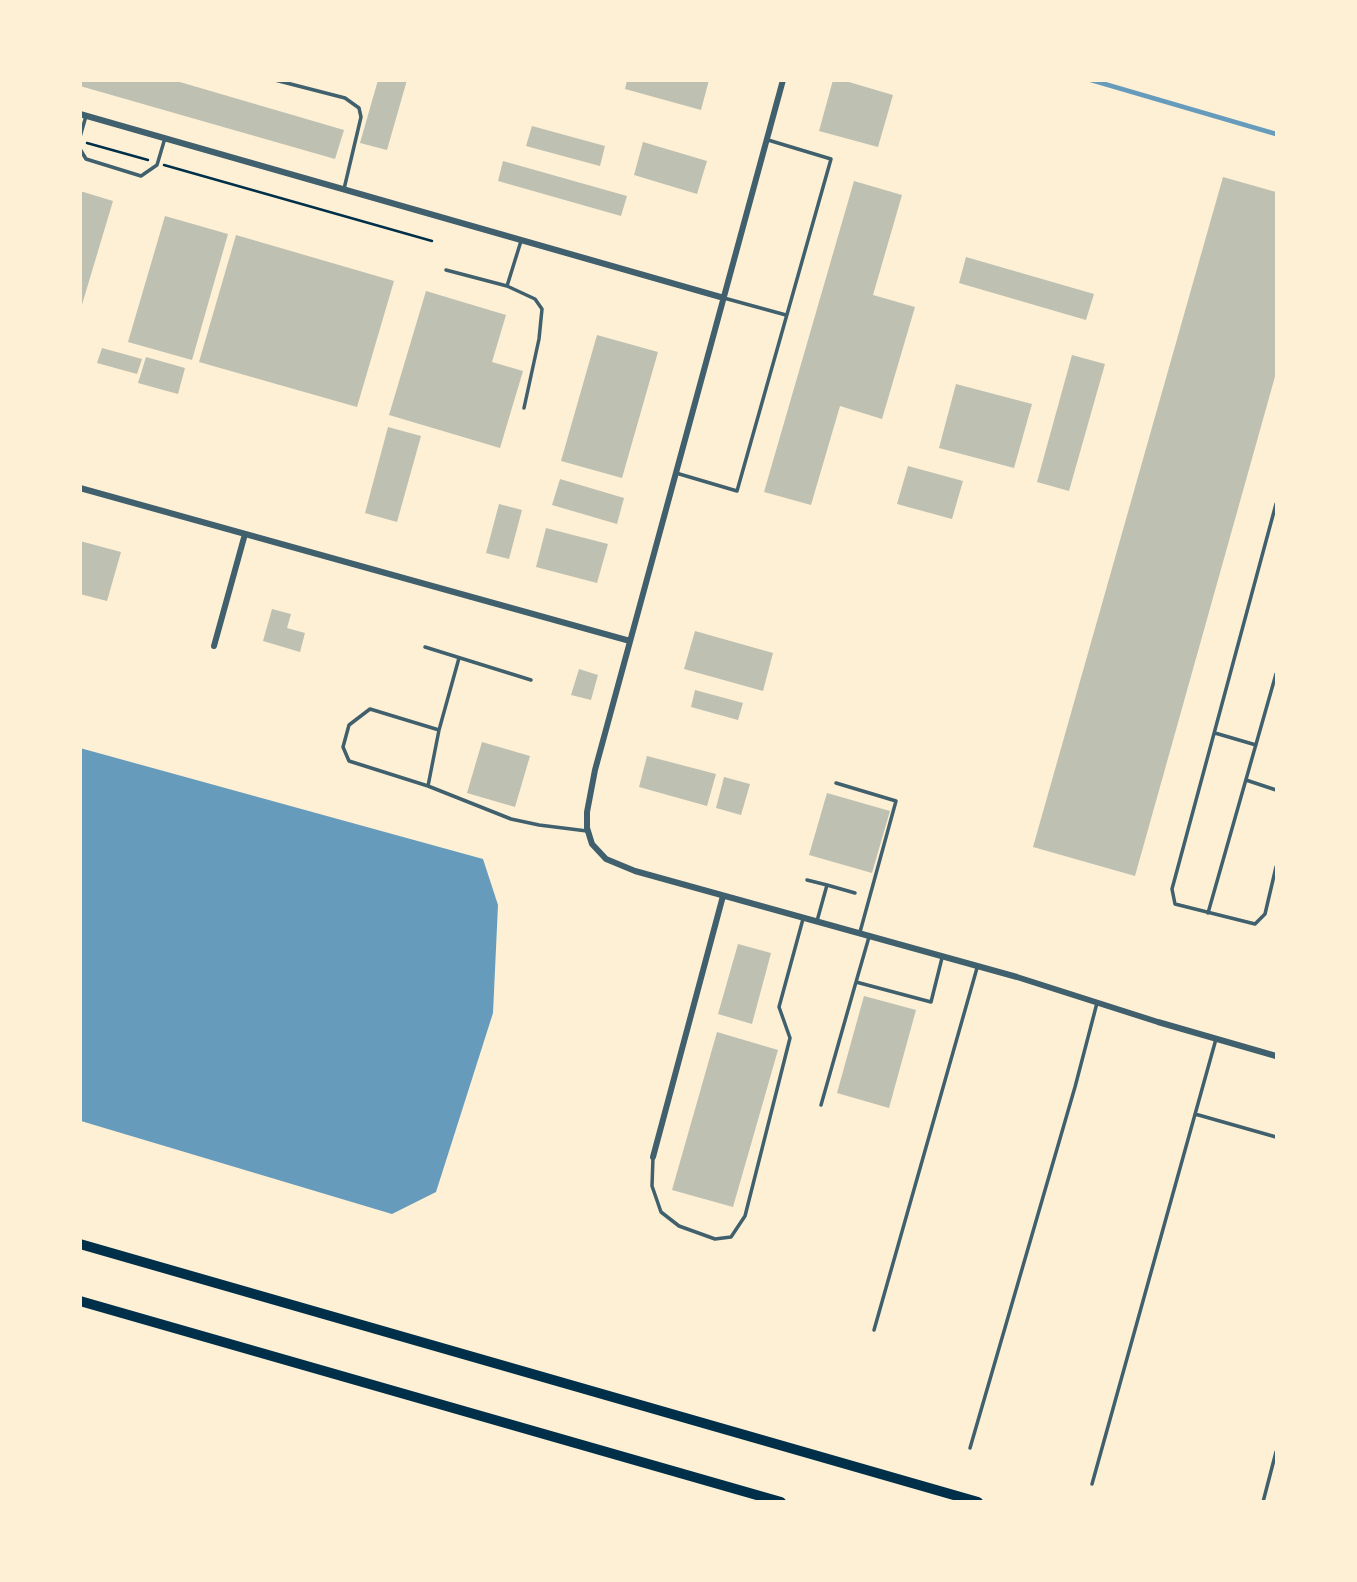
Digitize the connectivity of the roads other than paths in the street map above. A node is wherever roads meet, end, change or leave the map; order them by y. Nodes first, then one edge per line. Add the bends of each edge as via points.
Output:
1 (275, 80) edge
2 (783, 80) edge
3 (83, 115) edge
4 (166, 138) junction
5 (80, 139) edge
6 (767, 140) junction
7 (80, 149) edge
8 (344, 188) junction
9 (521, 239) junction
10 (446, 270) dead end
11 (507, 286) junction
12 (724, 298) junction
13 (787, 315) junction
14 (524, 408) dead end
15 (676, 473) junction
16 (80, 488) edge
17 (1276, 504) edge
18 (246, 534) junction
19 (629, 641) junction
20 (214, 646) dead end
21 (425, 647) dead end
22 (459, 658) junction
23 (1276, 674) edge
24 (531, 680) dead end
25 (439, 730) junction
26 (1215, 733) junction
27 (1256, 745) junction
28 (1246, 780) junction
29 (836, 783) dead end
30 (428, 786) junction
31 (1276, 790) edge
32 (589, 832) junction
33 (1276, 867) edge
34 (807, 880) dead end
35 (827, 885) junction
36 (855, 894) dead end
37 (723, 896) junction
38 (1208, 913) junction
39 (803, 919) junction
40 (817, 923) junction
41 (860, 934) junction
42 (869, 937) junction
43 (942, 958) junction
44 (977, 968) junction
45 (856, 982) junction
46 (1097, 1003) junction
47 (1216, 1039) junction
48 (1276, 1056) edge
49 (821, 1105) dead end
50 (1195, 1114) junction
51 (1276, 1137) edge
52 (653, 1157) joint
53 (80, 1244) edge
54 (80, 1301) edge
55 (874, 1330) dead end
56 (970, 1448) dead end
57 (1276, 1452) edge
58 (1092, 1484) dead end
59 (781, 1502) edge
60 (978, 1502) edge
61 (1263, 1502) edge

1 - 8 lane via 345,98 359,108 361,117
2 - 6 street
3 - 4 street
3 - 5 lane
4 - 7 lane via 158,163 141,176 86,159
4 - 8 street
6 - 12 street
6 - 13 lane via 831,159
8 - 9 street
9 - 11 lane
9 - 12 street
10 - 11 lane
11 - 14 lane via 535,299 542,309
12 - 13 lane
12 - 15 street
13 - 15 lane via 737,491
15 - 19 street
16 - 18 street
17 - 26 lane
18 - 19 street
18 - 20 street
19 - 32 street via 595,770 587,812
21 - 22 lane
22 - 24 lane
22 - 25 lane
23 - 27 lane
25 - 30 lane
25 - 30 lane via 370,709 349,725 343,747 349,761
26 - 27 lane
26 - 38 lane via 1172,889 1175,904
27 - 28 lane
28 - 31 lane
28 - 38 lane
29 - 41 lane via 896,801
30 - 32 lane via 511,819
32 - 37 street via 592,844 606,859
33 - 38 lane via 1265,914 1255,924
34 - 35 lane
35 - 36 lane
35 - 40 lane
37 - 39 street
37 - 52 street
39 - 40 street
39 - 52 lane via 779,1007 790,1038 745,1216 731,1237 715,1239 679,1226 662,1212 652,1186
40 - 41 street
41 - 42 street
42 - 43 street
42 - 45 lane
43 - 44 street
43 - 45 lane via 931,1002
44 - 46 street
44 - 55 lane
45 - 49 lane
46 - 47 street
46 - 56 lane
47 - 48 street
47 - 50 lane
50 - 51 lane
50 - 58 lane
53 - 60 highway
54 - 59 highway
57 - 61 lane

